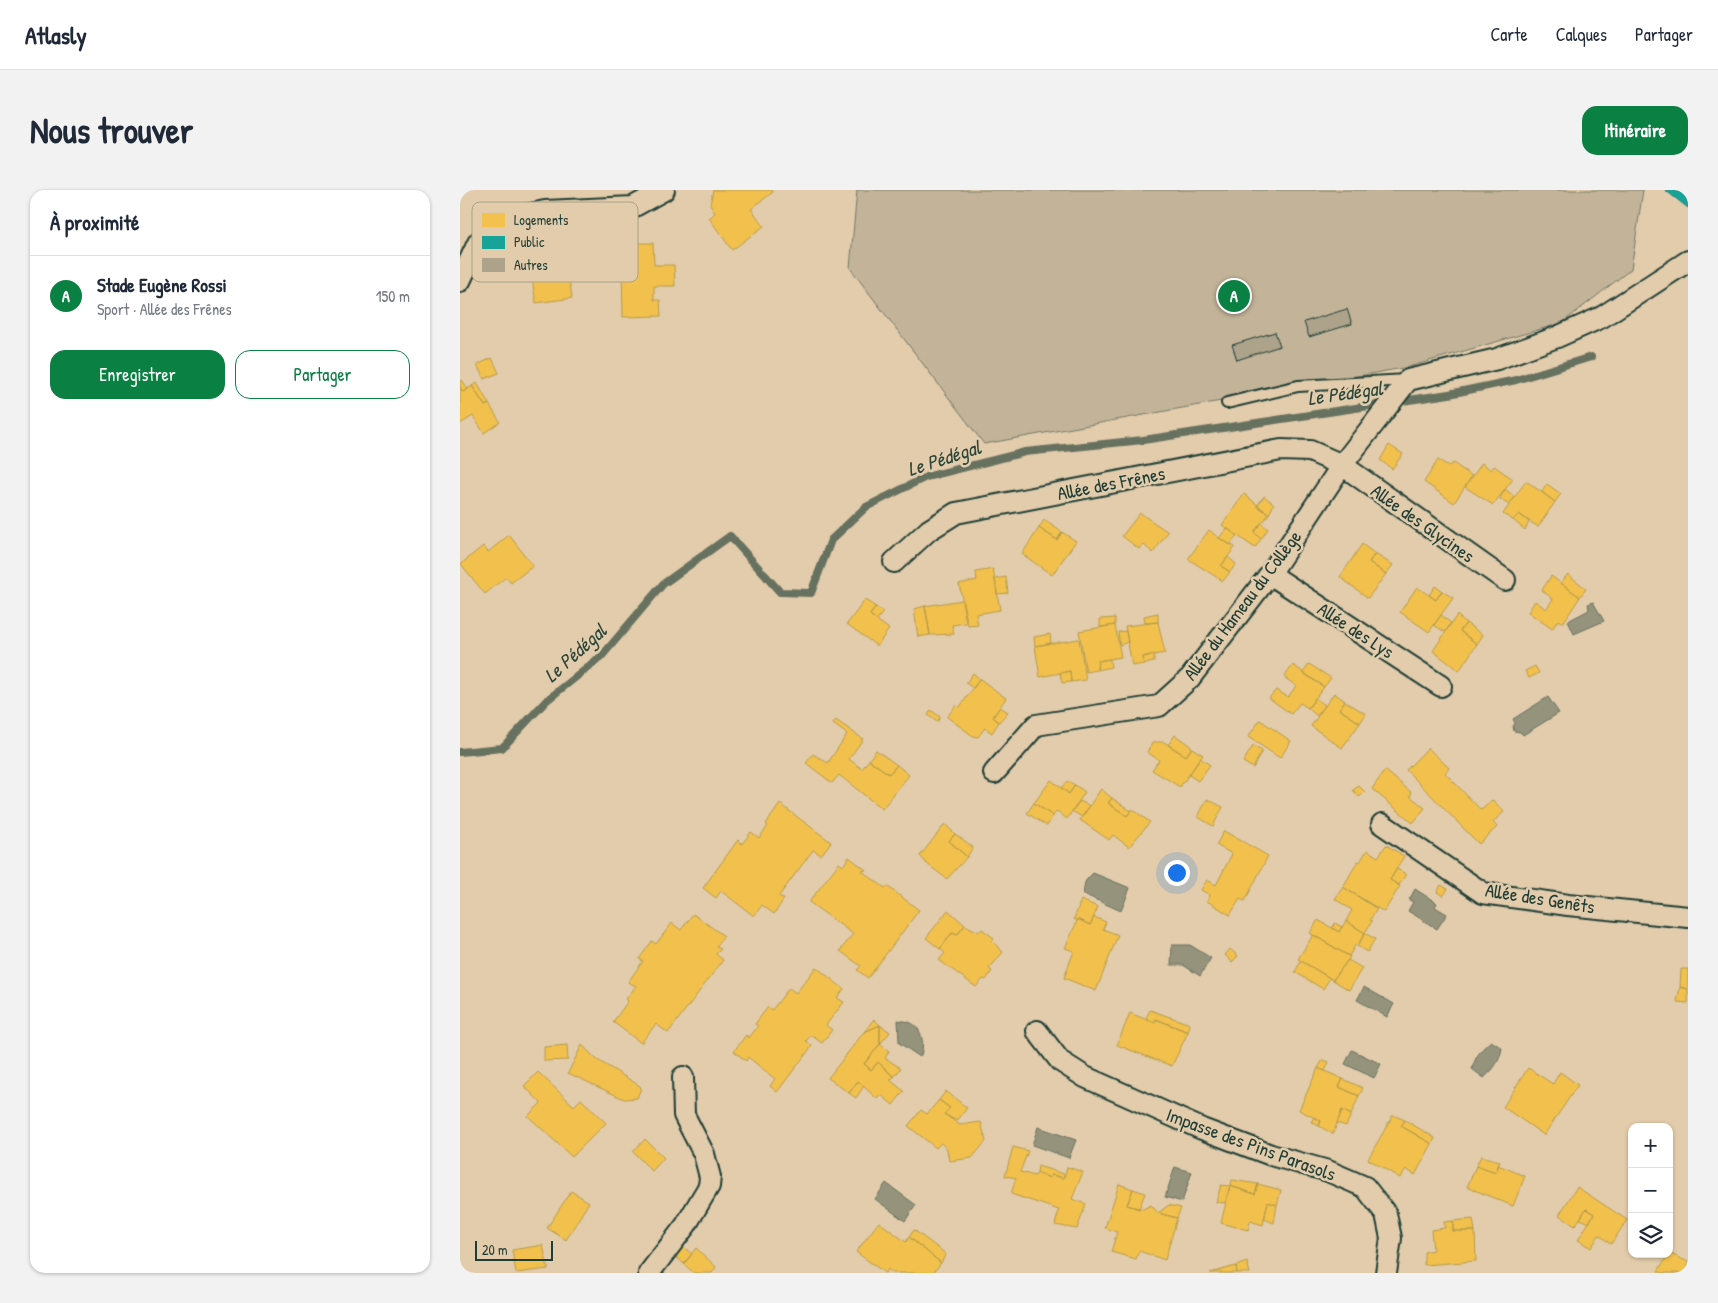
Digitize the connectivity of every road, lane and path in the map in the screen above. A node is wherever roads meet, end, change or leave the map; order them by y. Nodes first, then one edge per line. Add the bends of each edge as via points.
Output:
1 (664, 190) edge
2 (638, 204) edge
3 (472, 256) edge
4 (1688, 261) edge
5 (460, 281) edge
6 (1408, 380) junction
7 (1227, 403) dead end
8 (1342, 466) junction
9 (894, 562) dead end
10 (1270, 574) junction
11 (1505, 580) dead end
12 (1441, 686) dead end
13 (994, 773) dead end
14 (1382, 824) dead end
15 (1688, 917) edge
16 (1037, 1031) dead end
17 (683, 1077) dead end
18 (649, 1273) edge
19 (1386, 1273) edge

1 - 2 street
3 - 5 street
4 - 6 street via 1602,317 1557,337 1498,360
6 - 7 lane via 1298,386
6 - 8 street, Allée du Hameau du Collège
8 - 9 street, Allée des Frênes via 1310,451 1281,450 956,513 929,530
8 - 10 street, Allée du Hameau du Collège
8 - 11 street, Allée des Glycines
10 - 12 street, Allée des Lys
10 - 13 street, Allée du Hameau du Collège via 1190,678 1159,706 1036,725
14 - 15 street, Allée des Genêts via 1483,893
16 - 19 street, Impasse des Pins Parasols via 1060,1061 1085,1076 1202,1129 1271,1155 1328,1171 1365,1187 1386,1214 1391,1238
17 - 18 street via 684,1115 704,1154 709,1186 686,1225

